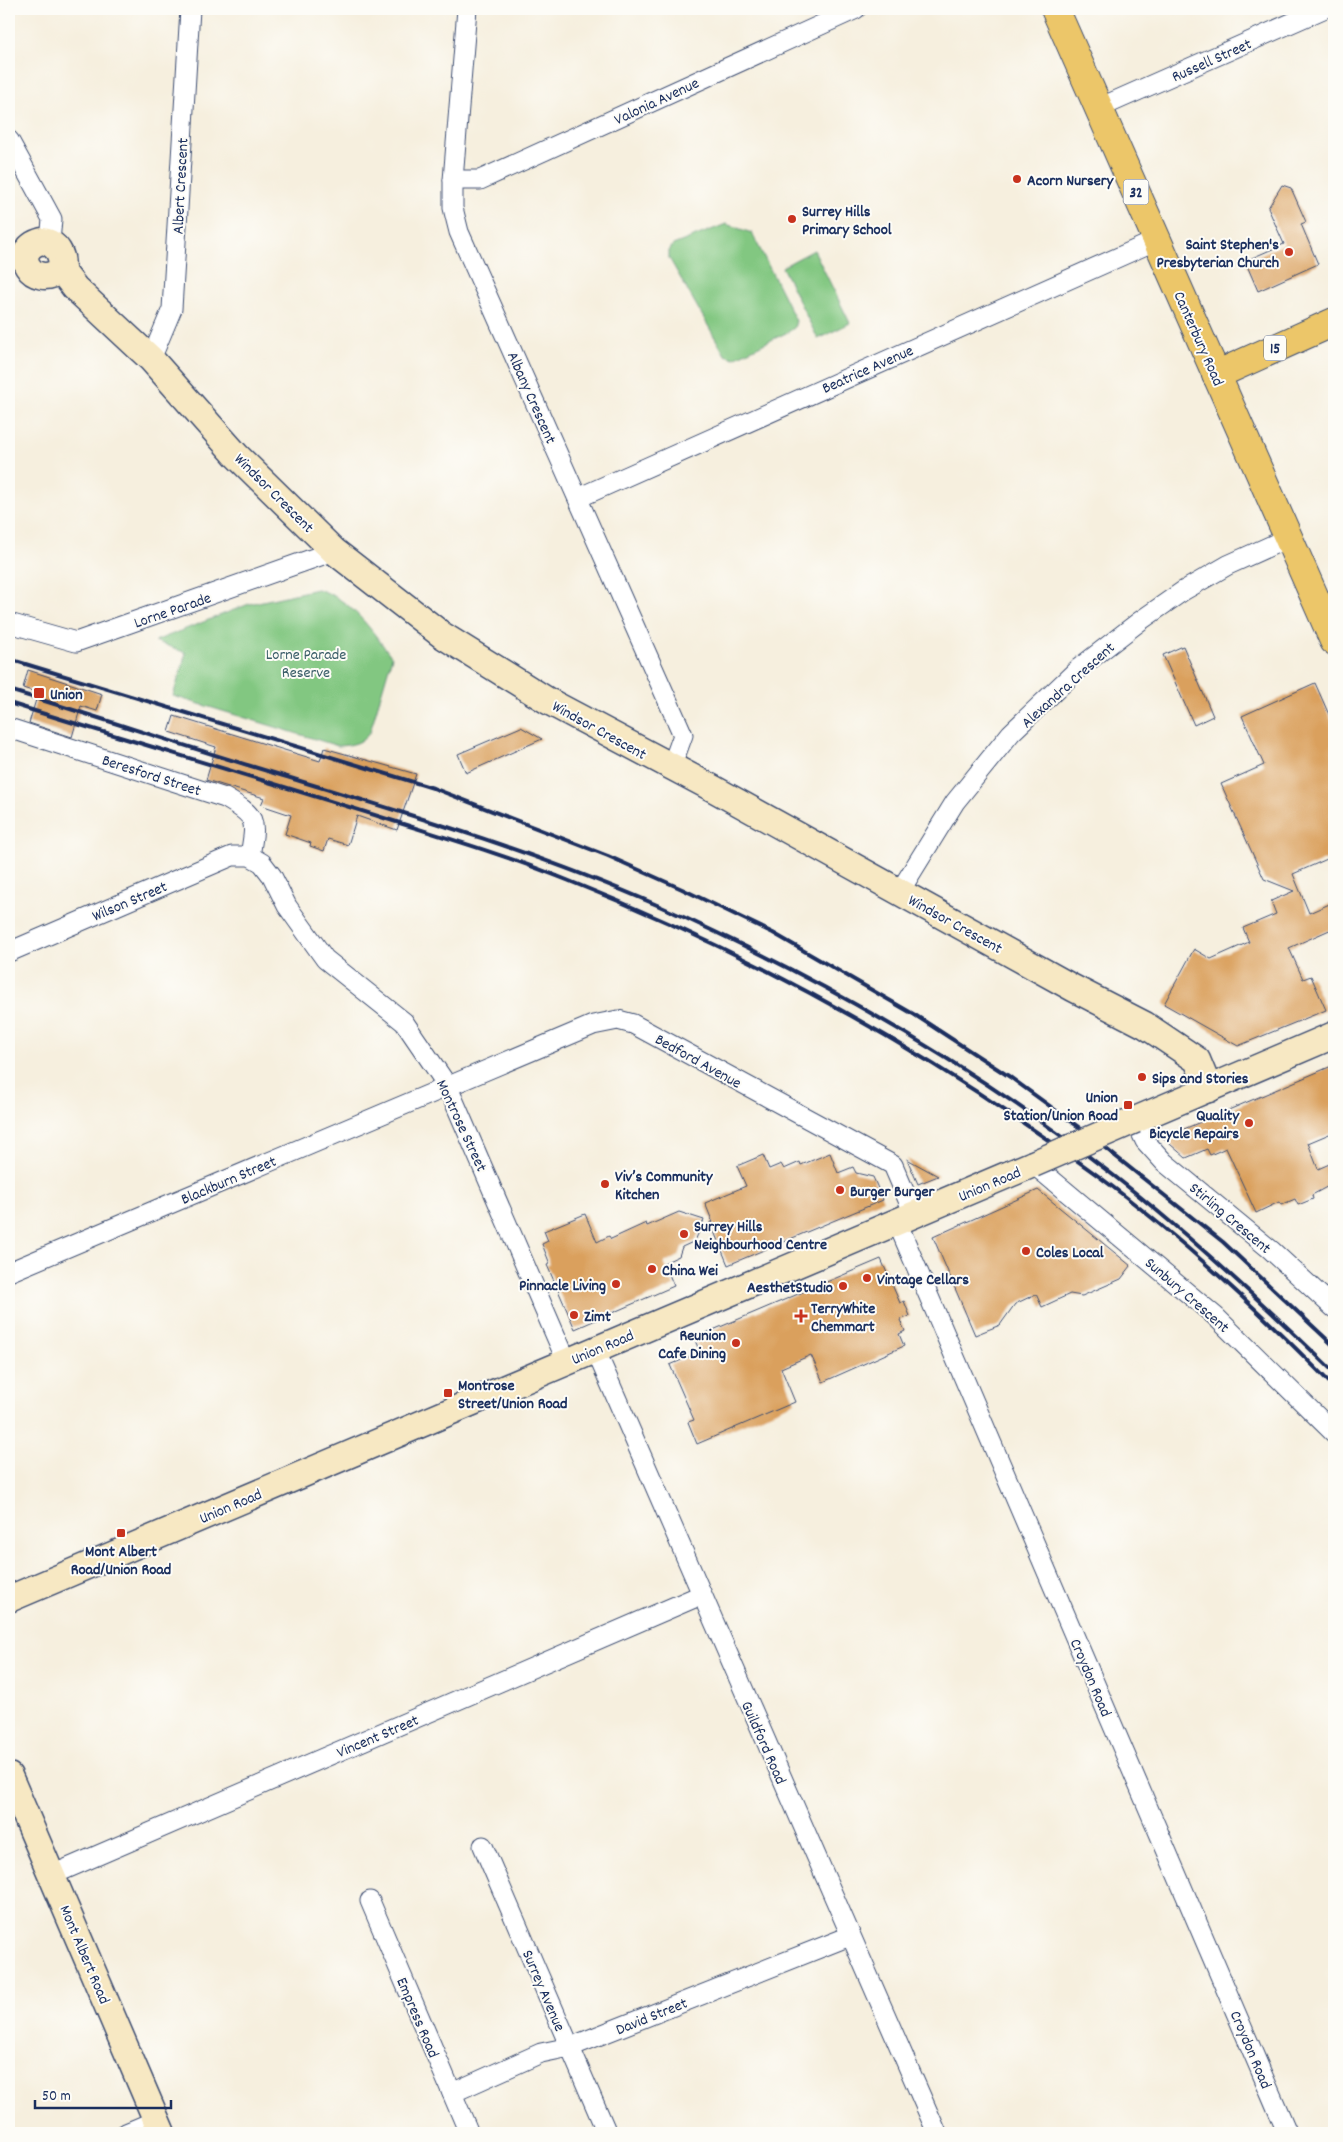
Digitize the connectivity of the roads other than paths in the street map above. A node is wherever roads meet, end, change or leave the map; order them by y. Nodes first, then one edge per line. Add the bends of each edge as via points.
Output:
1 (190, 9) edge
2 (467, 9) edge
3 (856, 9) edge
4 (1055, 9) edge
5 (1323, 9) edge
6 (1099, 108) junction
7 (9, 140) edge
8 (453, 180) junction
9 (1157, 240) junction
10 (50, 242) junction
11 (17, 250) edge
12 (61, 270) junction
13 (1334, 322) edge
14 (151, 359) junction
15 (1216, 374) junction
16 (578, 498) junction
17 (1290, 538) junction
18 (334, 551) junction
19 (9, 623) edge
20 (1334, 641) edge
21 (9, 728) edge
22 (671, 768) junction
23 (250, 856) junction
24 (900, 891) junction
25 (9, 952) edge
26 (1334, 1035) edge
27 (447, 1085) junction
28 (1209, 1089) junction
29 (1135, 1120) junction
30 (1033, 1164) junction
31 (906, 1218) junction
32 (9, 1272) edge
33 (1334, 1308) edge
34 (595, 1349) junction
35 (566, 1362) junction
36 (1334, 1434) edge
37 (701, 1595) junction
38 (9, 1599) edge
39 (9, 1776) edge
40 (483, 1846) dead end
41 (52, 1876) junction
42 (370, 1901) dead end
43 (850, 1936) junction
44 (570, 2047) junction
45 (452, 2093) junction
46 (160, 2126) edge
47 (126, 2133) edge
48 (469, 2133) edge
49 (607, 2133) edge
50 (937, 2133) edge
51 (1287, 2133) edge

1 - 14 street, Albert Crescent via 172,309
2 - 8 street, Albany Crescent
3 - 8 street, Valonia Avenue via 480,180
4 - 6 main road, Canterbury Road / 32
5 - 6 street, Russell Street
6 - 9 main road, Canterbury Road / 32
7 - 10 street via 52,220
8 - 16 street, Albany Crescent via 453,208 459,232
9 - 15 main road, Canterbury Road / 32
9 - 16 street, Beatrice Avenue
10 - 11 main road via 42,241
10 - 12 main road via 59,251
11 - 12 main road via 31,272 42,277
12 - 14 main road, Windsor Crescent via 75,288
13 - 15 main road, 15
14 - 18 main road, Windsor Crescent via 238,456
15 - 17 main road, Canterbury Road / 32
16 - 22 street, Albany Crescent via 684,735
17 - 20 main road, Canterbury Road / 32
17 - 24 street, Alexandra Crescent via 1228,565 1183,591 1079,668 1011,734 955,802
18 - 19 street, Lorne Parade via 76,642
18 - 22 main road, Windsor Crescent via 442,635 548,701
21 - 23 street, Beresford Street via 225,798 249,813 255,826
22 - 24 main road, Windsor Crescent
23 - 25 street, Wilson Street via 232,856
23 - 27 street, Montrose Street via 262,863 287,906 325,959 404,1022
24 - 28 main road, Windsor Crescent via 1145,1025 1197,1060
26 - 28 main road, Union Road
27 - 31 street, Bedford Avenue via 593,1024 618,1020 633,1024 893,1165
27 - 32 street, Blackburn Street
27 - 35 street, Montrose Street
28 - 29 main road, Union Road
29 - 30 main road, Union Road, bridge
29 - 33 street, Stirling Crescent via 1145,1141 1164,1162 1272,1250
30 - 31 main road, Union Road
30 - 36 street, Sunbury Crescent via 1215,1316
31 - 34 main road, Union Road
31 - 51 street, Croydon Road
34 - 35 main road, Union Road
34 - 37 street, Guildford Road
35 - 38 main road, Union Road
37 - 41 street, Vincent Street
37 - 43 street, Guildford Road
39 - 41 main road, Mont Albert Road
40 - 44 street, Surrey Avenue
41 - 46 main road, Mont Albert Road
42 - 45 street, Empress Road
43 - 44 street, David Street
43 - 50 street, Guildford Road
44 - 45 street, David Street via 541,2054
44 - 49 street, Surrey Avenue
45 - 48 street, Empress Road
46 - 47 street

